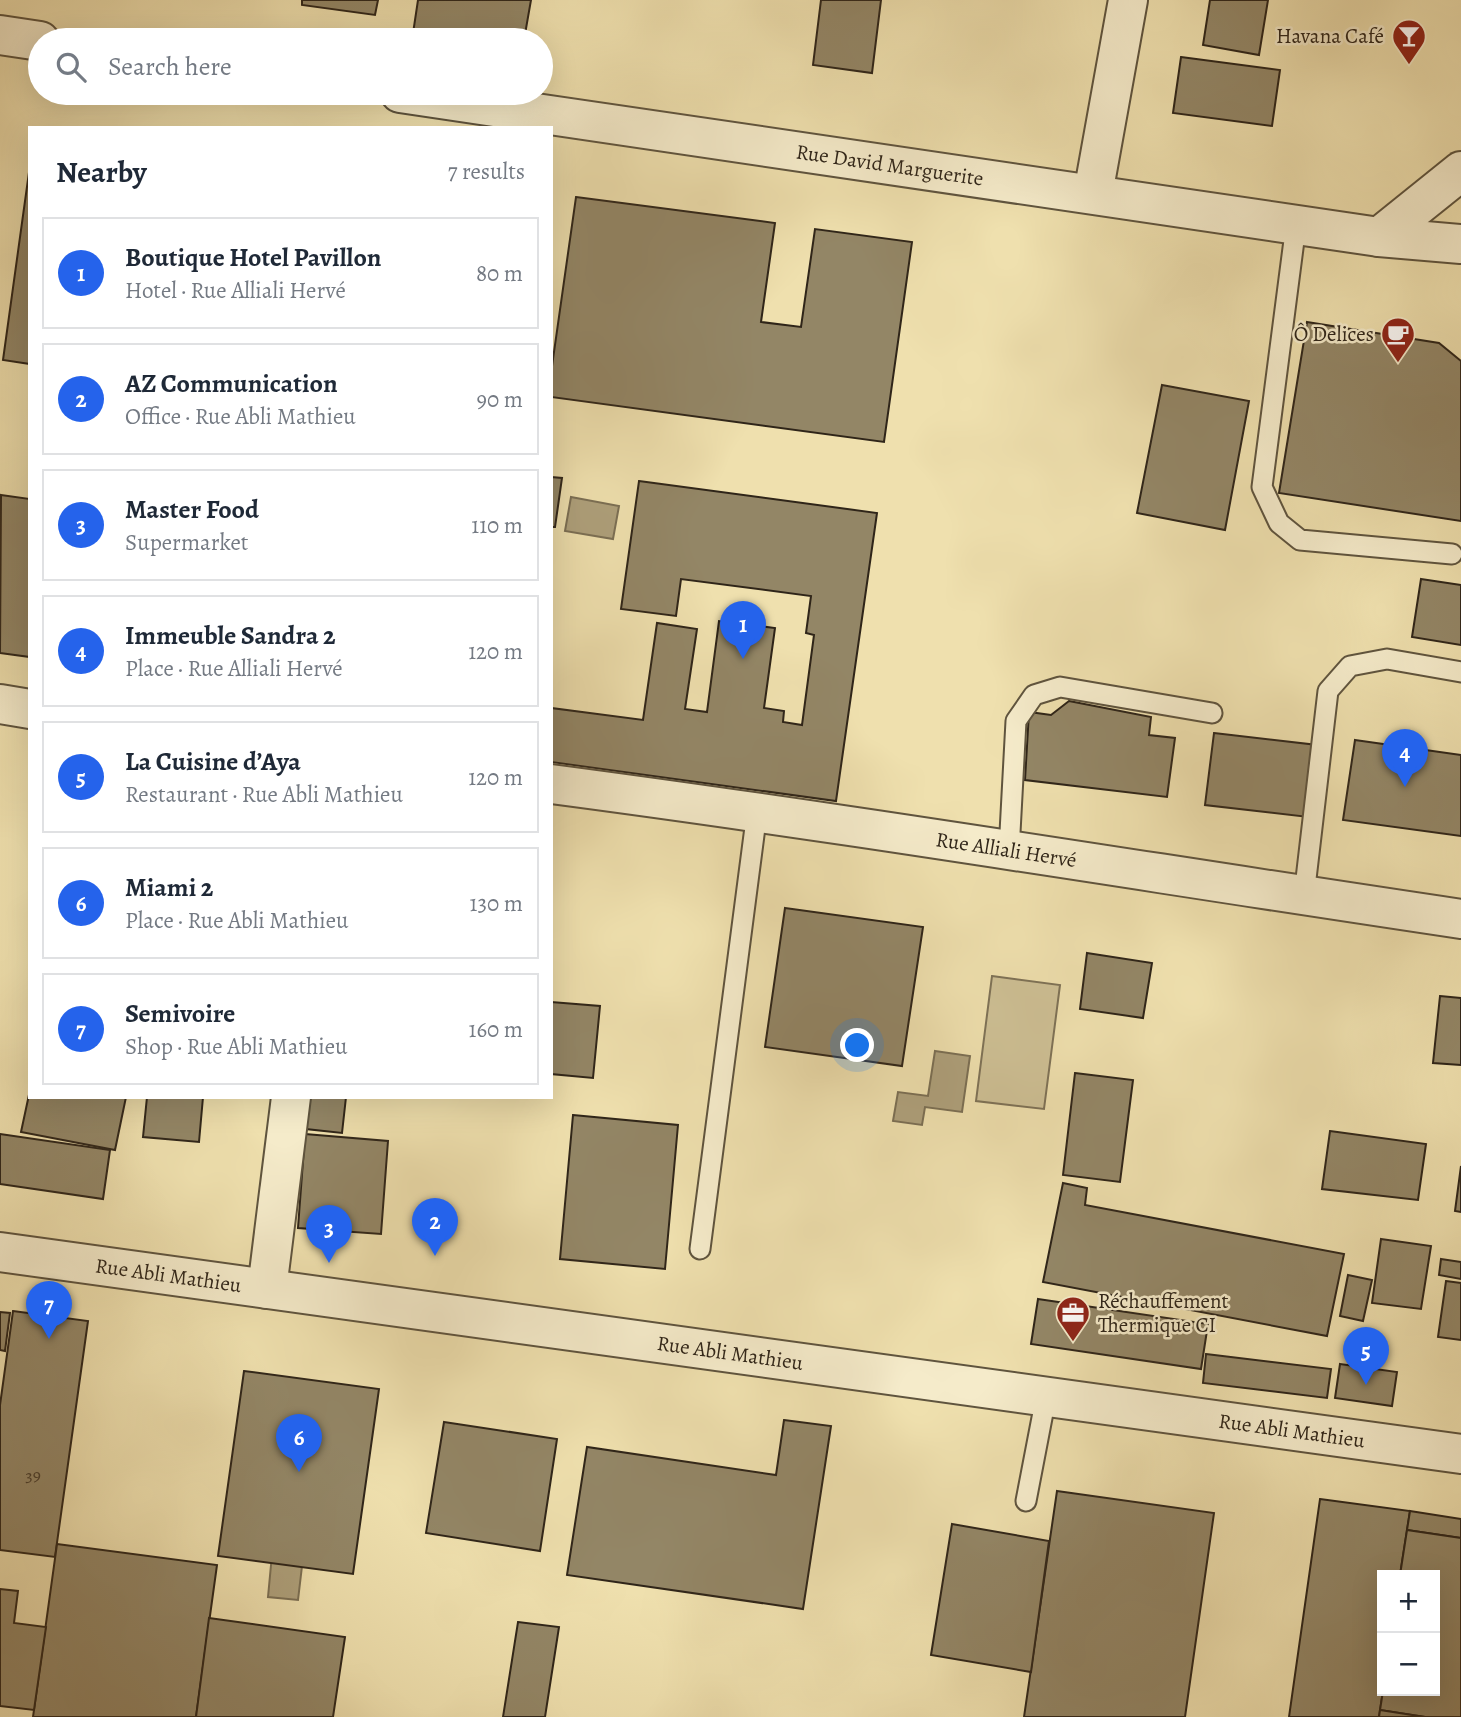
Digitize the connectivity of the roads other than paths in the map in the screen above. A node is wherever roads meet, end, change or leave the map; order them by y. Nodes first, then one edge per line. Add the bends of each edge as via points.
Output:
1 (1128, 0) edge
2 (0, 35) edge
3 (28, 39) edge
4 (482, 105) edge
5 (1461, 171) edge
6 (1093, 194) junction
7 (1296, 225) junction
8 (1379, 237) junction
9 (1461, 244) edge
10 (1452, 554) dead end
11 (1461, 673) edge
12 (0, 704) edge
13 (28, 709) edge
14 (1212, 713) dead end
15 (553, 784) edge
16 (757, 812) junction
17 (1009, 851) junction
18 (1304, 896) junction
19 (1461, 919) edge
20 (290, 1099) edge
21 (700, 1249) dead end
22 (0, 1252) edge
23 (267, 1289) junction
24 (1046, 1397) junction
25 (1461, 1454) edge
26 (1026, 1501) dead end

1 - 6 street
2 - 3 street
4 - 6 street, Rue David Marguerite
5 - 8 street
6 - 7 street, Rue David Marguerite
7 - 8 street, Rue David Marguerite
7 - 10 lane via 1262,487 1273,511 1279,523 1300,540
8 - 9 street, Rue David Marguerite
11 - 18 lane via 1387,659 1350,666 1328,691
12 - 13 street
14 - 17 lane via 1060,687 1034,695 1016,721
15 - 16 street, Rue Alliali Hervé
16 - 17 street, Rue Alliali Hervé
16 - 21 lane
17 - 18 street, Rue Alliali Hervé
18 - 19 street, Rue Alliali Hervé
20 - 23 street
22 - 23 street, Rue Abli Mathieu
23 - 24 street, Rue Abli Mathieu
24 - 25 street, Rue Abli Mathieu
24 - 26 lane

